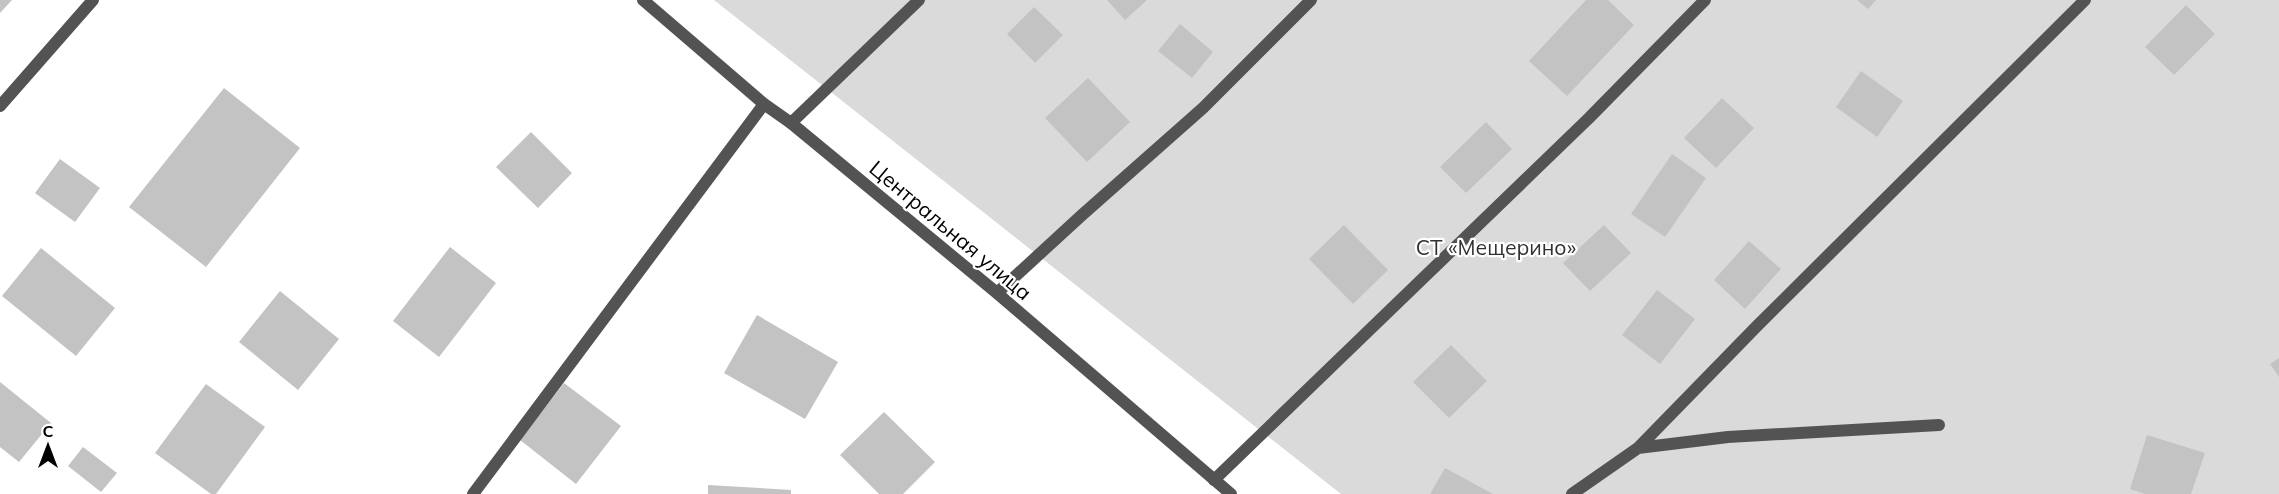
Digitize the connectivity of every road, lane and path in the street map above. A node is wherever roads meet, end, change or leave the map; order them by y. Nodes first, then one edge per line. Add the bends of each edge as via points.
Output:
1 (93, 0) edge
2 (643, 0) edge
3 (919, 0) edge
4 (1311, 0) edge
5 (1705, 0) edge
6 (2085, 0) edge
7 (764, 104) junction
8 (0, 106) edge
9 (791, 123) junction
10 (997, 293) junction
11 (1939, 425) dead end
12 (1638, 448) junction
13 (1214, 480) junction
14 (473, 494) edge
15 (1231, 494) edge
16 (1572, 494) edge

1 - 8 street
2 - 7 street, Центральная улица
3 - 9 street
4 - 10 street via 1203,108
5 - 13 street via 1589,118
6 - 12 street
7 - 9 street, Центральная улица
7 - 14 street
9 - 10 street, Центральная улица
10 - 13 street, Центральная улица
11 - 12 street via 1728,437
12 - 16 street
13 - 15 street, Центральная улица

